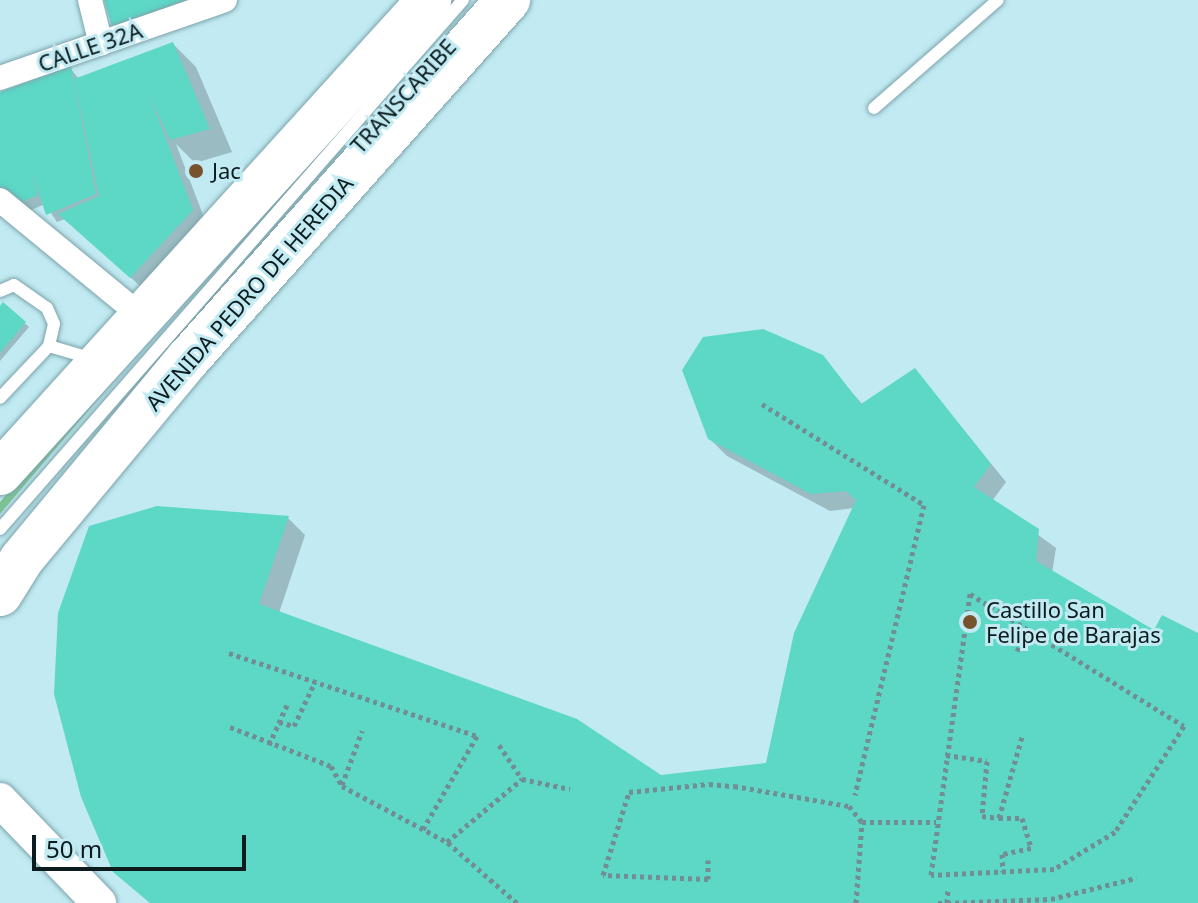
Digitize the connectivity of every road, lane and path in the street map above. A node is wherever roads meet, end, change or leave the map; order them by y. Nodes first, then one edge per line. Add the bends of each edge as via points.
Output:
1 (90, 0) edge
2 (225, 0) edge
3 (429, 0) edge
4 (463, 0) edge
5 (489, 0) edge
6 (508, 0) edge
7 (998, 0) edge
8 (101, 44) junction
9 (0, 78) edge
10 (874, 108) dead end
11 (0, 200) edge
12 (0, 291) edge
13 (141, 316) junction
14 (49, 346) junction
15 (100, 361) junction
16 (0, 398) edge
17 (762, 404) dead end
18 (0, 473) edge
19 (0, 529) edge
20 (8, 543) dead end
21 (0, 594) edge
22 (1029, 629) junction
23 (1017, 651) dead end
24 (229, 653) dead end
25 (315, 682) junction
26 (287, 705) dead end
27 (279, 722) junction
28 (230, 727) dead end
29 (362, 731) dead end
30 (1023, 733) dead end
31 (269, 745) junction
32 (499, 745) dead end
33 (946, 755) junction
34 (522, 779) junction
35 (342, 786) junction
36 (570, 789) dead end
37 (855, 795) dead end
38 (0, 800) edge
39 (999, 818) junction
40 (862, 822) junction
41 (936, 822) junction
42 (422, 831) junction
43 (447, 842) junction
44 (708, 860) dead end
45 (1003, 872) junction
46 (1136, 878) dead end
47 (948, 888) dead end
48 (99, 903) edge
49 (517, 903) edge
50 (856, 903) edge
51 (938, 903) edge
52 (947, 903) edge

1 - 8 street
2 - 8 street, CALLE 32A
3 - 13 highway
4 - 19 lane, TRANSCARIBE
5 - 20 lane, TRANSCARIBE
6 - 21 highway, AVENIDA PEDRO DE HEREDIA via 189,358 21,560
7 - 10 lane
8 - 9 street, CALLE 32A
11 - 13 street
12 - 14 lane via 14,285 47,308 54,324
13 - 15 highway
14 - 15 lane
14 - 16 lane
15 - 18 highway
17 - 37 path via 924,505
22 - 23 path
22 - 33 path via 970,594
22 - 45 path via 1184,726 1115,832 1054,869
24 - 25 path
25 - 27 path via 294,726
25 - 42 path via 477,736
26 - 27 path
27 - 31 path
28 - 31 path
29 - 35 path
30 - 39 path
31 - 35 path via 331,766
32 - 34 path
33 - 39 path via 987,761 982,816
33 - 41 path
34 - 36 path
34 - 43 path
35 - 42 path
38 - 48 main road
39 - 45 path via 1022,818 1031,848 1002,854
40 - 41 path
40 - 44 path via 849,806 709,784 629,792 603,875 708,879
40 - 50 path
41 - 45 path via 931,875
42 - 43 path
43 - 49 path
46 - 52 path via 1051,899
47 - 52 path
51 - 52 path

